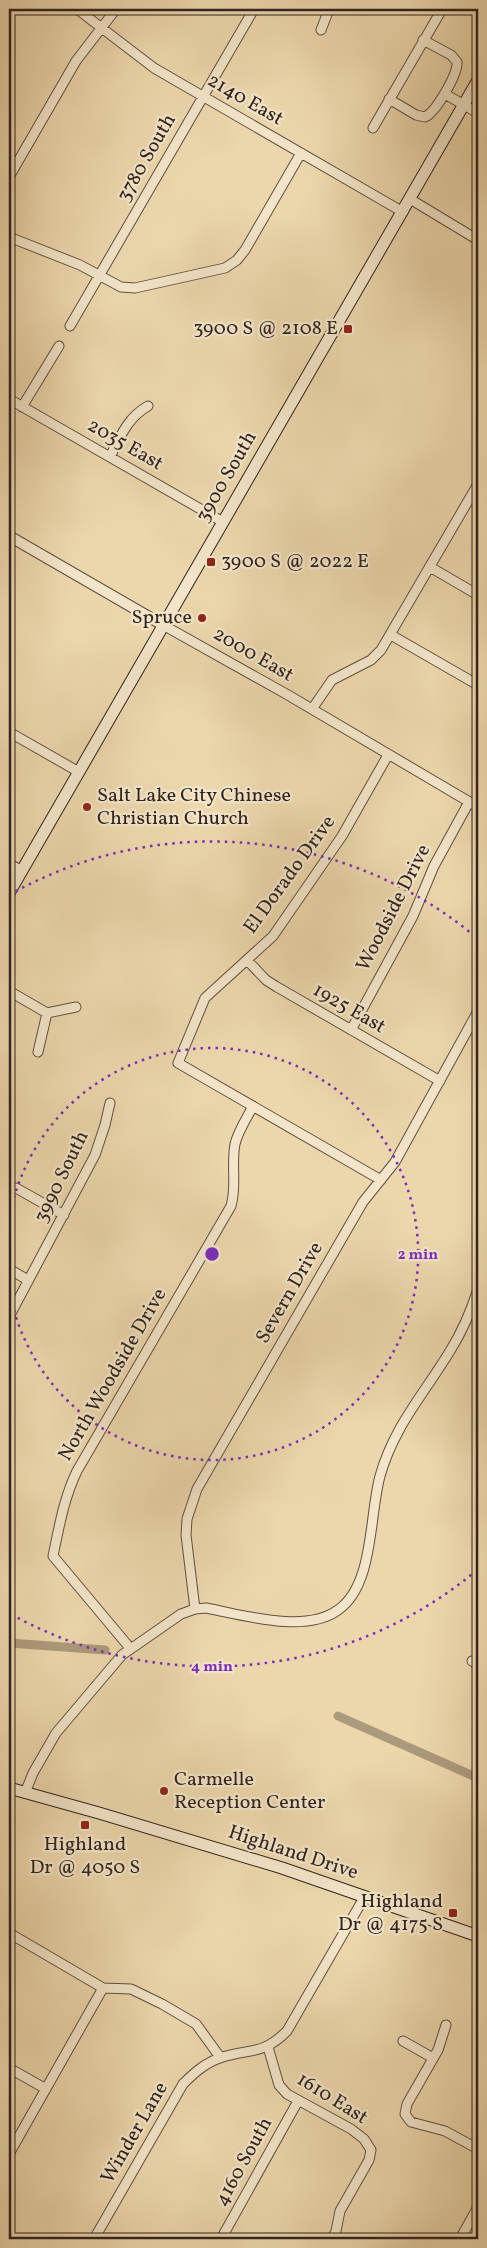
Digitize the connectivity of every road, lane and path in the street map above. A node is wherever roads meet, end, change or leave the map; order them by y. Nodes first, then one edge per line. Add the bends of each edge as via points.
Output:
1 (77, 9) edge
2 (116, 9) edge
3 (254, 9) edge
4 (326, 9) edge
5 (441, 11) dead end
6 (101, 29) junction
7 (321, 30) dead end
8 (423, 40) junction
9 (478, 80) edge
10 (445, 94) junction
11 (203, 96) junction
12 (389, 100) junction
13 (464, 104) junction
14 (478, 113) edge
15 (373, 128) dead end
16 (301, 152) junction
17 (9, 177) edge
18 (410, 199) junction
19 (403, 212) junction
20 (9, 237) edge
21 (478, 240) edge
22 (98, 275) junction
23 (70, 326) dead end
24 (59, 346) dead end
25 (9, 399) edge
26 (148, 406) dead end
27 (22, 407) junction
28 (110, 457) junction
29 (478, 484) edge
30 (223, 522) junction
31 (9, 536) edge
32 (430, 567) junction
33 (478, 594) edge
34 (163, 625) junction
35 (391, 635) junction
36 (478, 685) edge
37 (312, 709) junction
38 (9, 732) edge
39 (388, 755) junction
40 (78, 772) junction
41 (469, 802) junction
42 (478, 807) edge
43 (9, 864) edge
44 (22, 870) junction
45 (9, 893) edge
46 (247, 960) junction
47 (9, 991) edge
48 (76, 1006) dead end
49 (478, 1012) edge
50 (47, 1014) junction
51 (350, 1030) junction
52 (38, 1052) dead end
53 (440, 1081) junction
54 (110, 1103) dead end
55 (253, 1106) junction
56 (381, 1180) junction
57 (16, 1188) dead end
58 (64, 1216) junction
59 (9, 1269) edge
60 (28, 1280) junction
61 (478, 1289) edge
62 (9, 1316) edge
63 (195, 1609) junction
64 (130, 1648) junction
65 (9, 1788) edge
66 (25, 1793) junction
67 (365, 1896) junction
68 (9, 1933) edge
69 (478, 1936) edge
70 (103, 1988) junction
71 (446, 2025) dead end
72 (402, 2041) dead end
73 (268, 2047) junction
74 (220, 2058) junction
75 (433, 2058) junction
76 (9, 2068) edge
77 (46, 2089) junction
78 (298, 2101) junction
79 (478, 2149) edge
80 (9, 2154) edge
81 (478, 2207) edge
82 (94, 2239) edge
83 (221, 2239) edge
84 (332, 2239) edge
85 (460, 2239) edge

1 - 6 street, 2140 East
2 - 6 street
3 - 11 street, 3780 South
4 - 7 street via 328,12
5 - 8 street
6 - 11 street, 2140 East via 154,68
6 - 17 street via 76,61
8 - 10 street via 451,55 457,62
8 - 12 street
9 - 13 main road, 3900 South
10 - 12 street via 431,114 425,117
10 - 13 street
11 - 16 street, 2140 East
11 - 22 street, 3780 South
12 - 15 street
13 - 14 street
13 - 18 main road, 3900 South
16 - 19 street, 2140 East
16 - 22 street via 245,250 233,264 135,288 121,287
18 - 19 main road, 3900 South
18 - 21 street
19 - 30 main road, 3900 South
20 - 22 street
22 - 23 street, 3780 South
24 - 27 street
25 - 27 street, 2035 East
26 - 28 street via 130,420
27 - 28 street, 2035 East
28 - 30 street, 2035 East
29 - 32 street
30 - 34 main road, 3900 South
31 - 34 street, 2000 East
32 - 33 street
32 - 35 street
34 - 37 street, 2000 East
34 - 40 main road, 3900 South
35 - 36 street
35 - 37 street via 371,660 332,680
37 - 39 street, 2000 East
38 - 40 street
39 - 41 street, 2000 East
39 - 46 street, El Dorado Drive via 328,857 273,936
40 - 44 main road, 3900 South
41 - 42 street, 2000 East
41 - 51 street, Woodside Drive via 434,866 413,916
43 - 44 street
44 - 45 main road, 3900 South
46 - 51 street, 1925 East via 266,980
46 - 55 street, El Dorado Drive via 205,998 178,1063
47 - 50 street
48 - 50 street
49 - 53 street, Severn Drive
50 - 52 street
51 - 53 street, 1925 East
53 - 56 street, Severn Drive via 395,1162
54 - 58 street, 3990 South via 100,1145
55 - 56 street, El Dorado Drive
55 - 64 street, North Woodside Drive via 237,1137 230,1206 77,1472 62,1513 53,1556
56 - 63 street, Severn Drive via 362,1202 197,1489 187,1519 186,1535
57 - 58 street
58 - 60 street, 3990 South
59 - 60 street
60 - 62 street, 3990 South
61 - 63 street via 450,1351 405,1417 392,1443 373,1505 364,1572 349,1600 325,1618 300,1623
63 - 64 street via 181,1614
64 - 66 street via 56,1733
65 - 66 main road, Highland Drive
66 - 67 main road, Highland Drive via 282,1868
67 - 69 main road, Highland Drive
67 - 73 street via 287,2031
68 - 70 street
70 - 74 street via 131,1989 196,2024
70 - 77 street
71 - 75 street
72 - 75 street
73 - 74 street, Winder Lane
73 - 78 street, 1610 East via 279,2085
74 - 82 street, Winder Lane via 198,2069 182,2084
75 - 79 street via 407,2104 405,2114 411,2122 445,2131
76 - 77 street
77 - 80 street
78 - 83 street, 4160 South
78 - 84 street, 1610 East via 351,2129 371,2150 369,2160 340,2211
81 - 85 street

